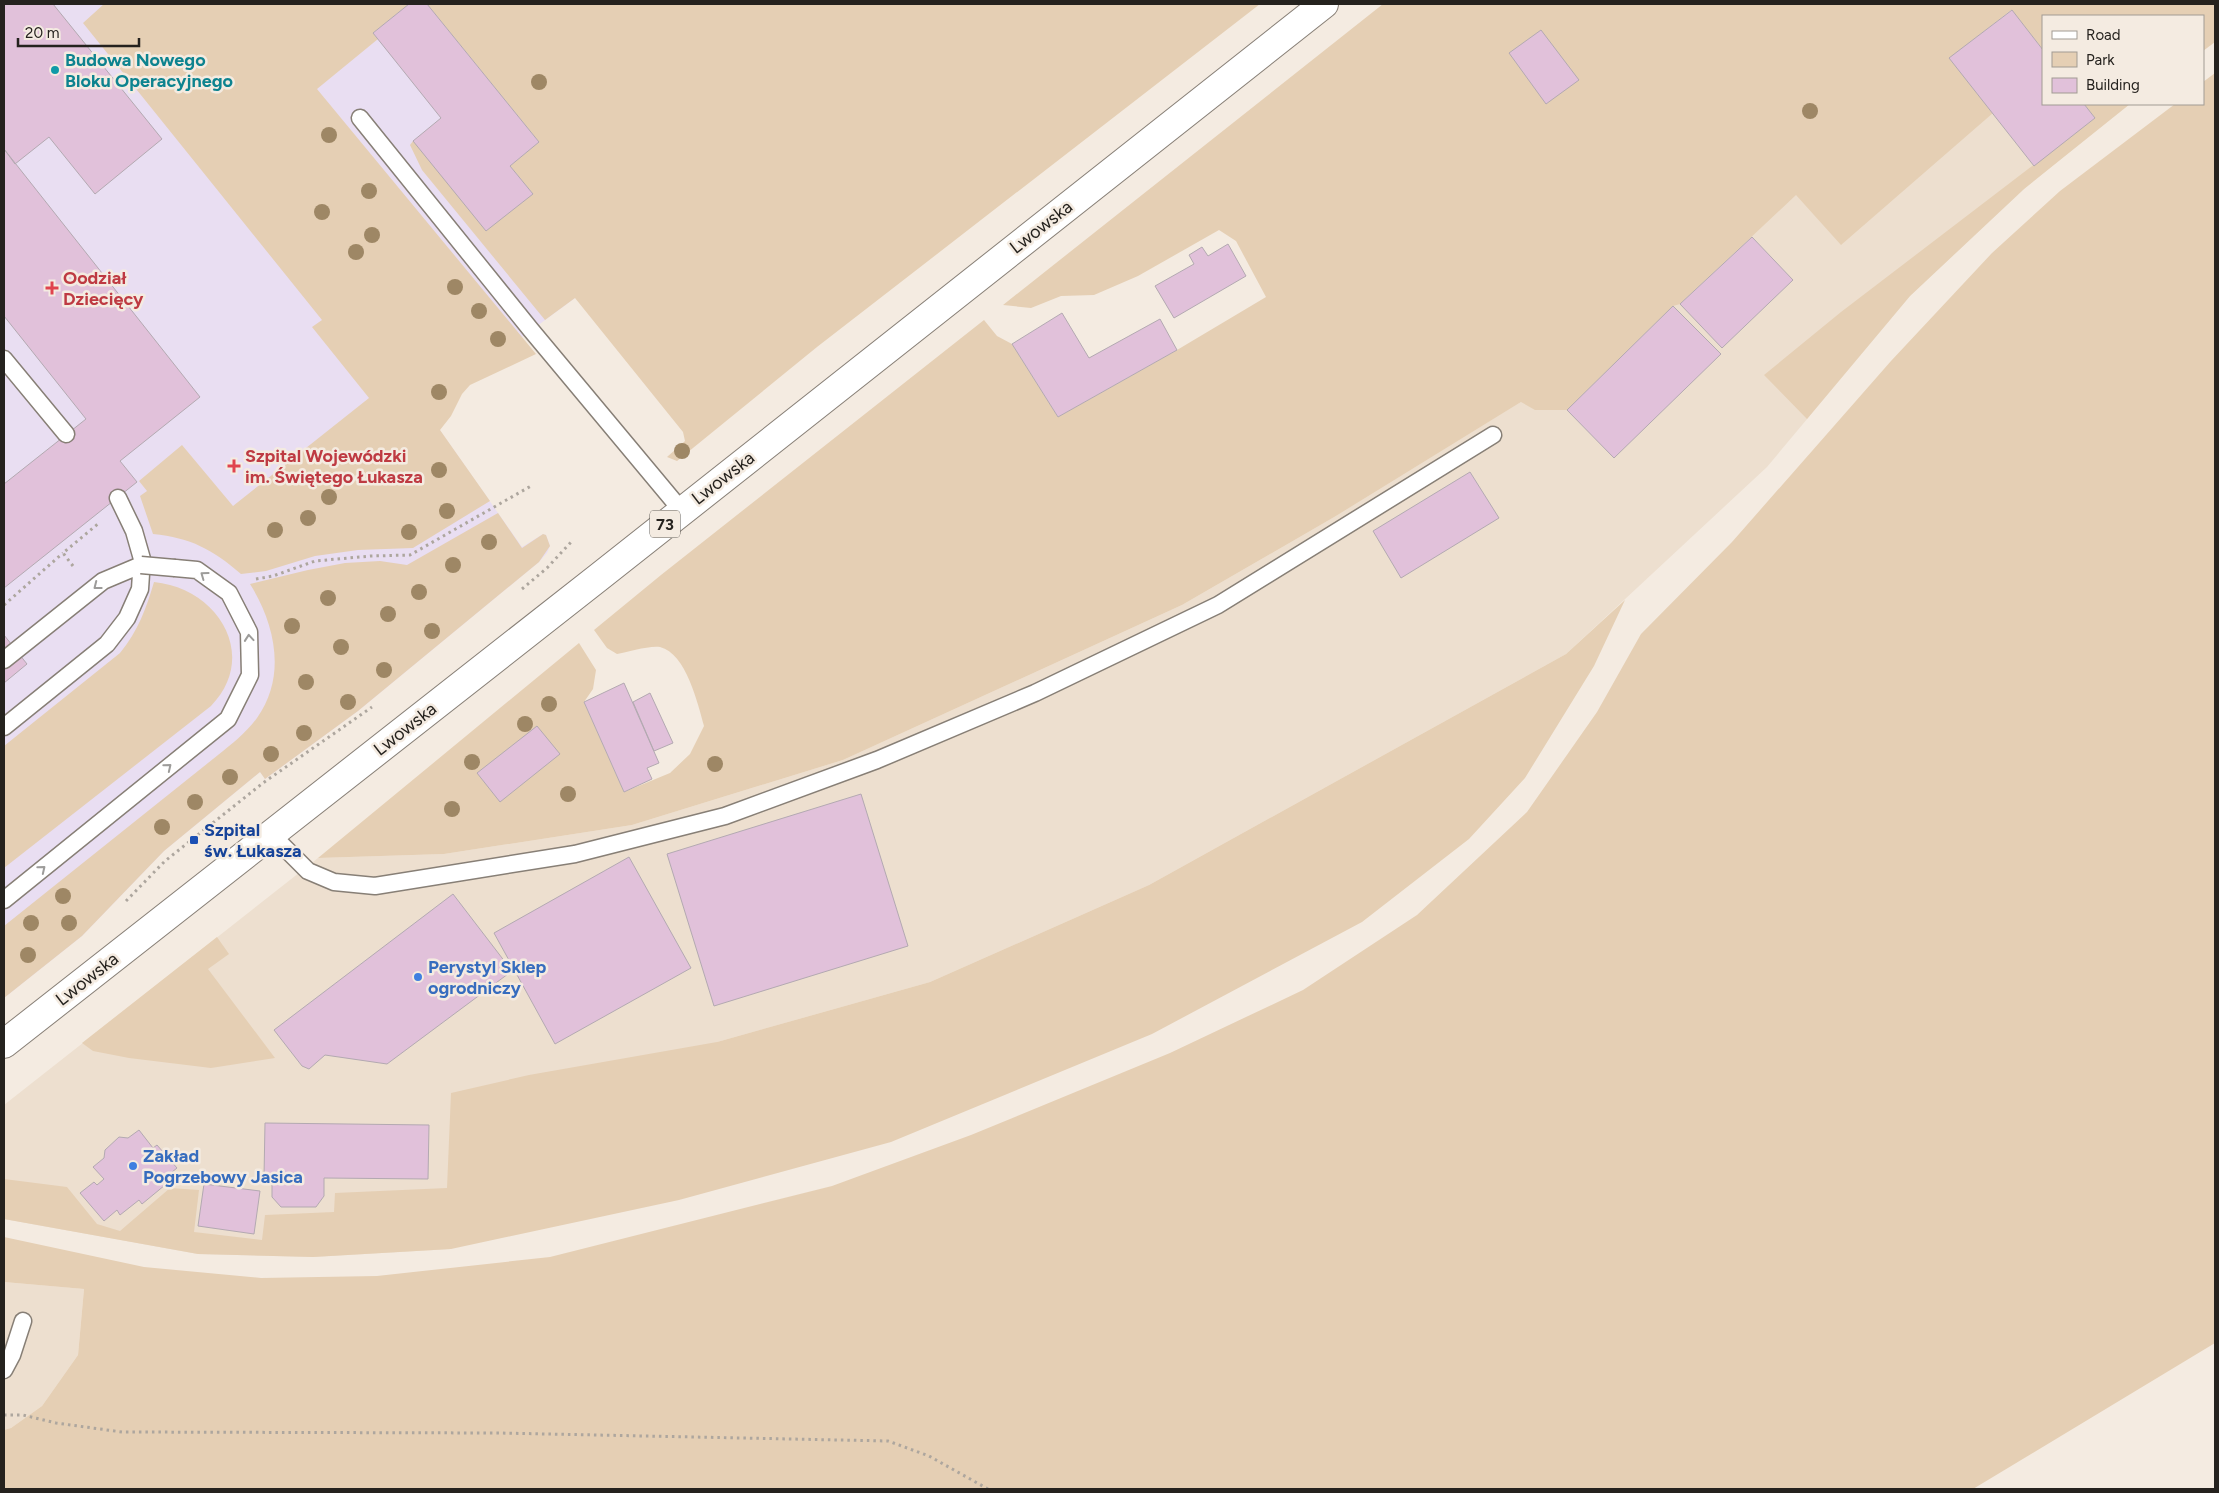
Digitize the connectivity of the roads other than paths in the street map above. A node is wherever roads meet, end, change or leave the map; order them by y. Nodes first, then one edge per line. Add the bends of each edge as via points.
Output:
1 (1324, 4) edge
2 (360, 118) dead end
3 (4, 359) edge
4 (66, 434) dead end
5 (1493, 435) dead end
6 (118, 498) dead end
7 (682, 511) junction
8 (4, 660) edge
9 (4, 727) edge
10 (271, 834) junction
11 (4, 900) edge
12 (4, 1044) edge
13 (23, 1321) dead end
14 (4, 1370) edge

1 - 7 main road, Lwowska / 73
2 - 7 lane
3 - 4 lane
5 - 10 lane via 1218,605 1027,696 877,760 724,816 576,854 374,886 334,882 308,871
6 - 9 lane via 134,531 142,559 140,589 128,618 107,644
7 - 10 main road, Lwowska / 73
11 -> 8 lane, bridge via 228,719 250,675 250,632 229,593 197,570 141,564 103,581
10 - 12 main road, Lwowska / 73
13 - 14 lane

